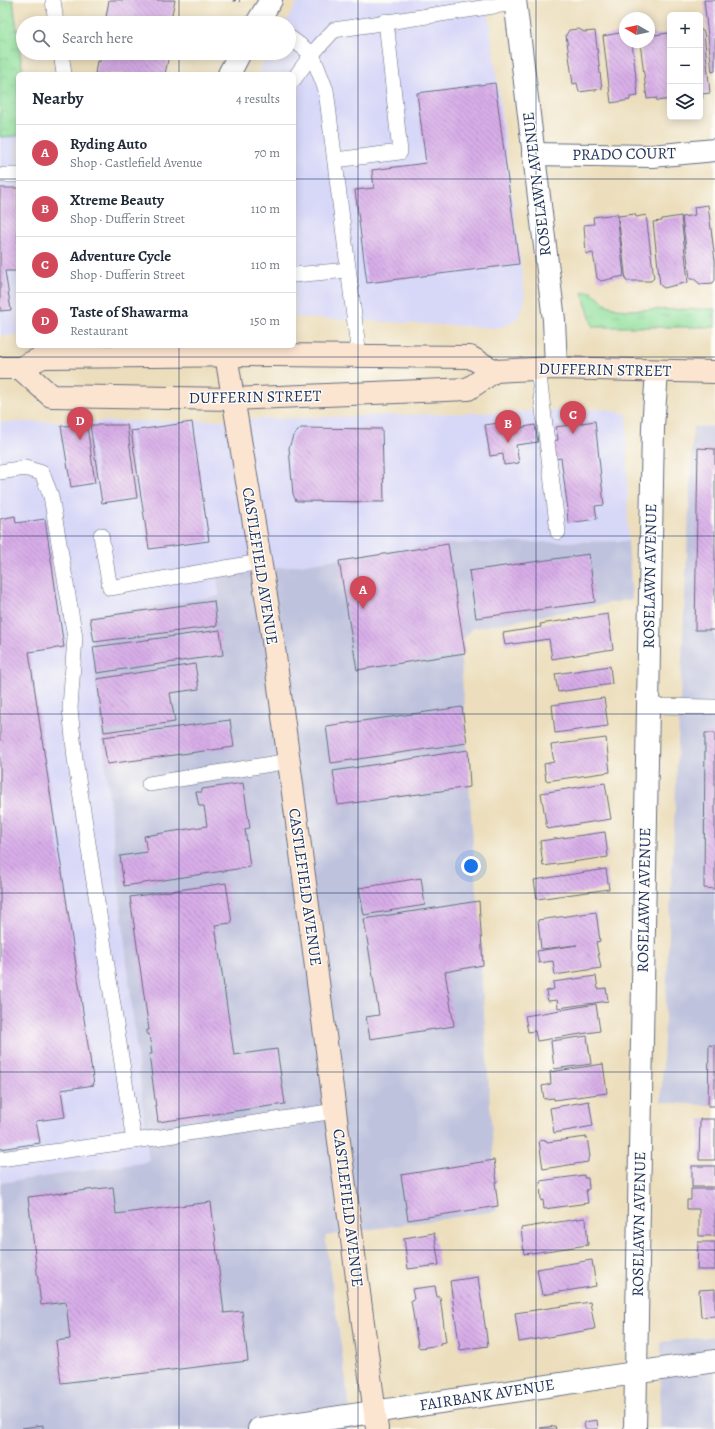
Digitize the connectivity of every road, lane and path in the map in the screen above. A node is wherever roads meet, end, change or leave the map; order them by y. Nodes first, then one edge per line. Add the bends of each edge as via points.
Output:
1 (53, 0) edge
2 (234, 0) edge
3 (240, 1) dead end
4 (515, 2) edge
5 (55, 16) edge
6 (386, 21) junction
7 (296, 42) edge
8 (312, 54) junction
9 (62, 60) edge
10 (236, 60) edge
11 (64, 72) edge
12 (230, 72) edge
13 (296, 75) edge
14 (715, 150) edge
15 (533, 154) junction
16 (335, 160) junction
17 (348, 270) junction
18 (296, 275) edge
19 (226, 351) edge
20 (359, 356) junction
21 (10, 368) edge
22 (547, 368) junction
23 (495, 371) junction
24 (656, 372) junction
25 (715, 372) edge
26 (233, 399) junction
27 (0, 472) edge
28 (558, 532) dead end
29 (101, 535) dead end
30 (260, 562) junction
31 (648, 706) junction
32 (715, 707) edge
33 (289, 761) junction
34 (148, 784) dead end
35 (335, 1111) junction
36 (134, 1141) junction
37 (0, 1159) edge
38 (715, 1361) edge
39 (636, 1373) junction
40 (376, 1421) edge
41 (259, 1429) edge
42 (635, 1429) edge

1 - 5 lane
2 - 3 path
4 - 6 lane
4 - 15 street, ROSELAWN AVENUE
6 - 8 lane via 334,30
6 - 16 lane via 400,152
7 - 8 lane
8 - 13 lane
8 - 16 lane via 326,90
9 - 11 lane
10 - 12 street
14 - 15 street, PRADO COURT via 652,156
15 - 22 street, ROSELAWN AVENUE via 554,320
16 - 17 lane
17 - 18 lane
17 - 20 lane
19 - 20 main road, DUFFERIN STREET
19 - 21 main road, DUFFERIN STREET via 43,357
19 - 26 main road, CASTLEFIELD AVENUE
20 - 23 main road, DUFFERIN STREET via 470,357
21 - 26 main road, DUFFERIN STREET via 51,396
22 - 23 main road, DUFFERIN STREET
22 - 24 main road, DUFFERIN STREET
22 - 28 lane
23 - 26 main road, DUFFERIN STREET via 468,389
24 - 25 main road, DUFFERIN STREET
24 - 31 street, ROSELAWN AVENUE
26 - 30 main road, CASTLEFIELD AVENUE
27 - 36 lane via 25,468 42,473 51,496 75,637 70,708 75,759
29 - 30 lane via 110,588
30 - 33 main road, CASTLEFIELD AVENUE
31 - 32 lane
31 - 39 street, ROSELAWN AVENUE
33 - 34 lane
33 - 35 main road, CASTLEFIELD AVENUE
35 - 36 lane
35 - 40 main road, CASTLEFIELD AVENUE
36 - 37 lane
38 - 39 street, FAIRBANK AVENUE
39 - 40 street, FAIRBANK AVENUE
39 - 42 street, ROSELAWN AVENUE
40 - 41 street, FAIRBANK AVENUE

